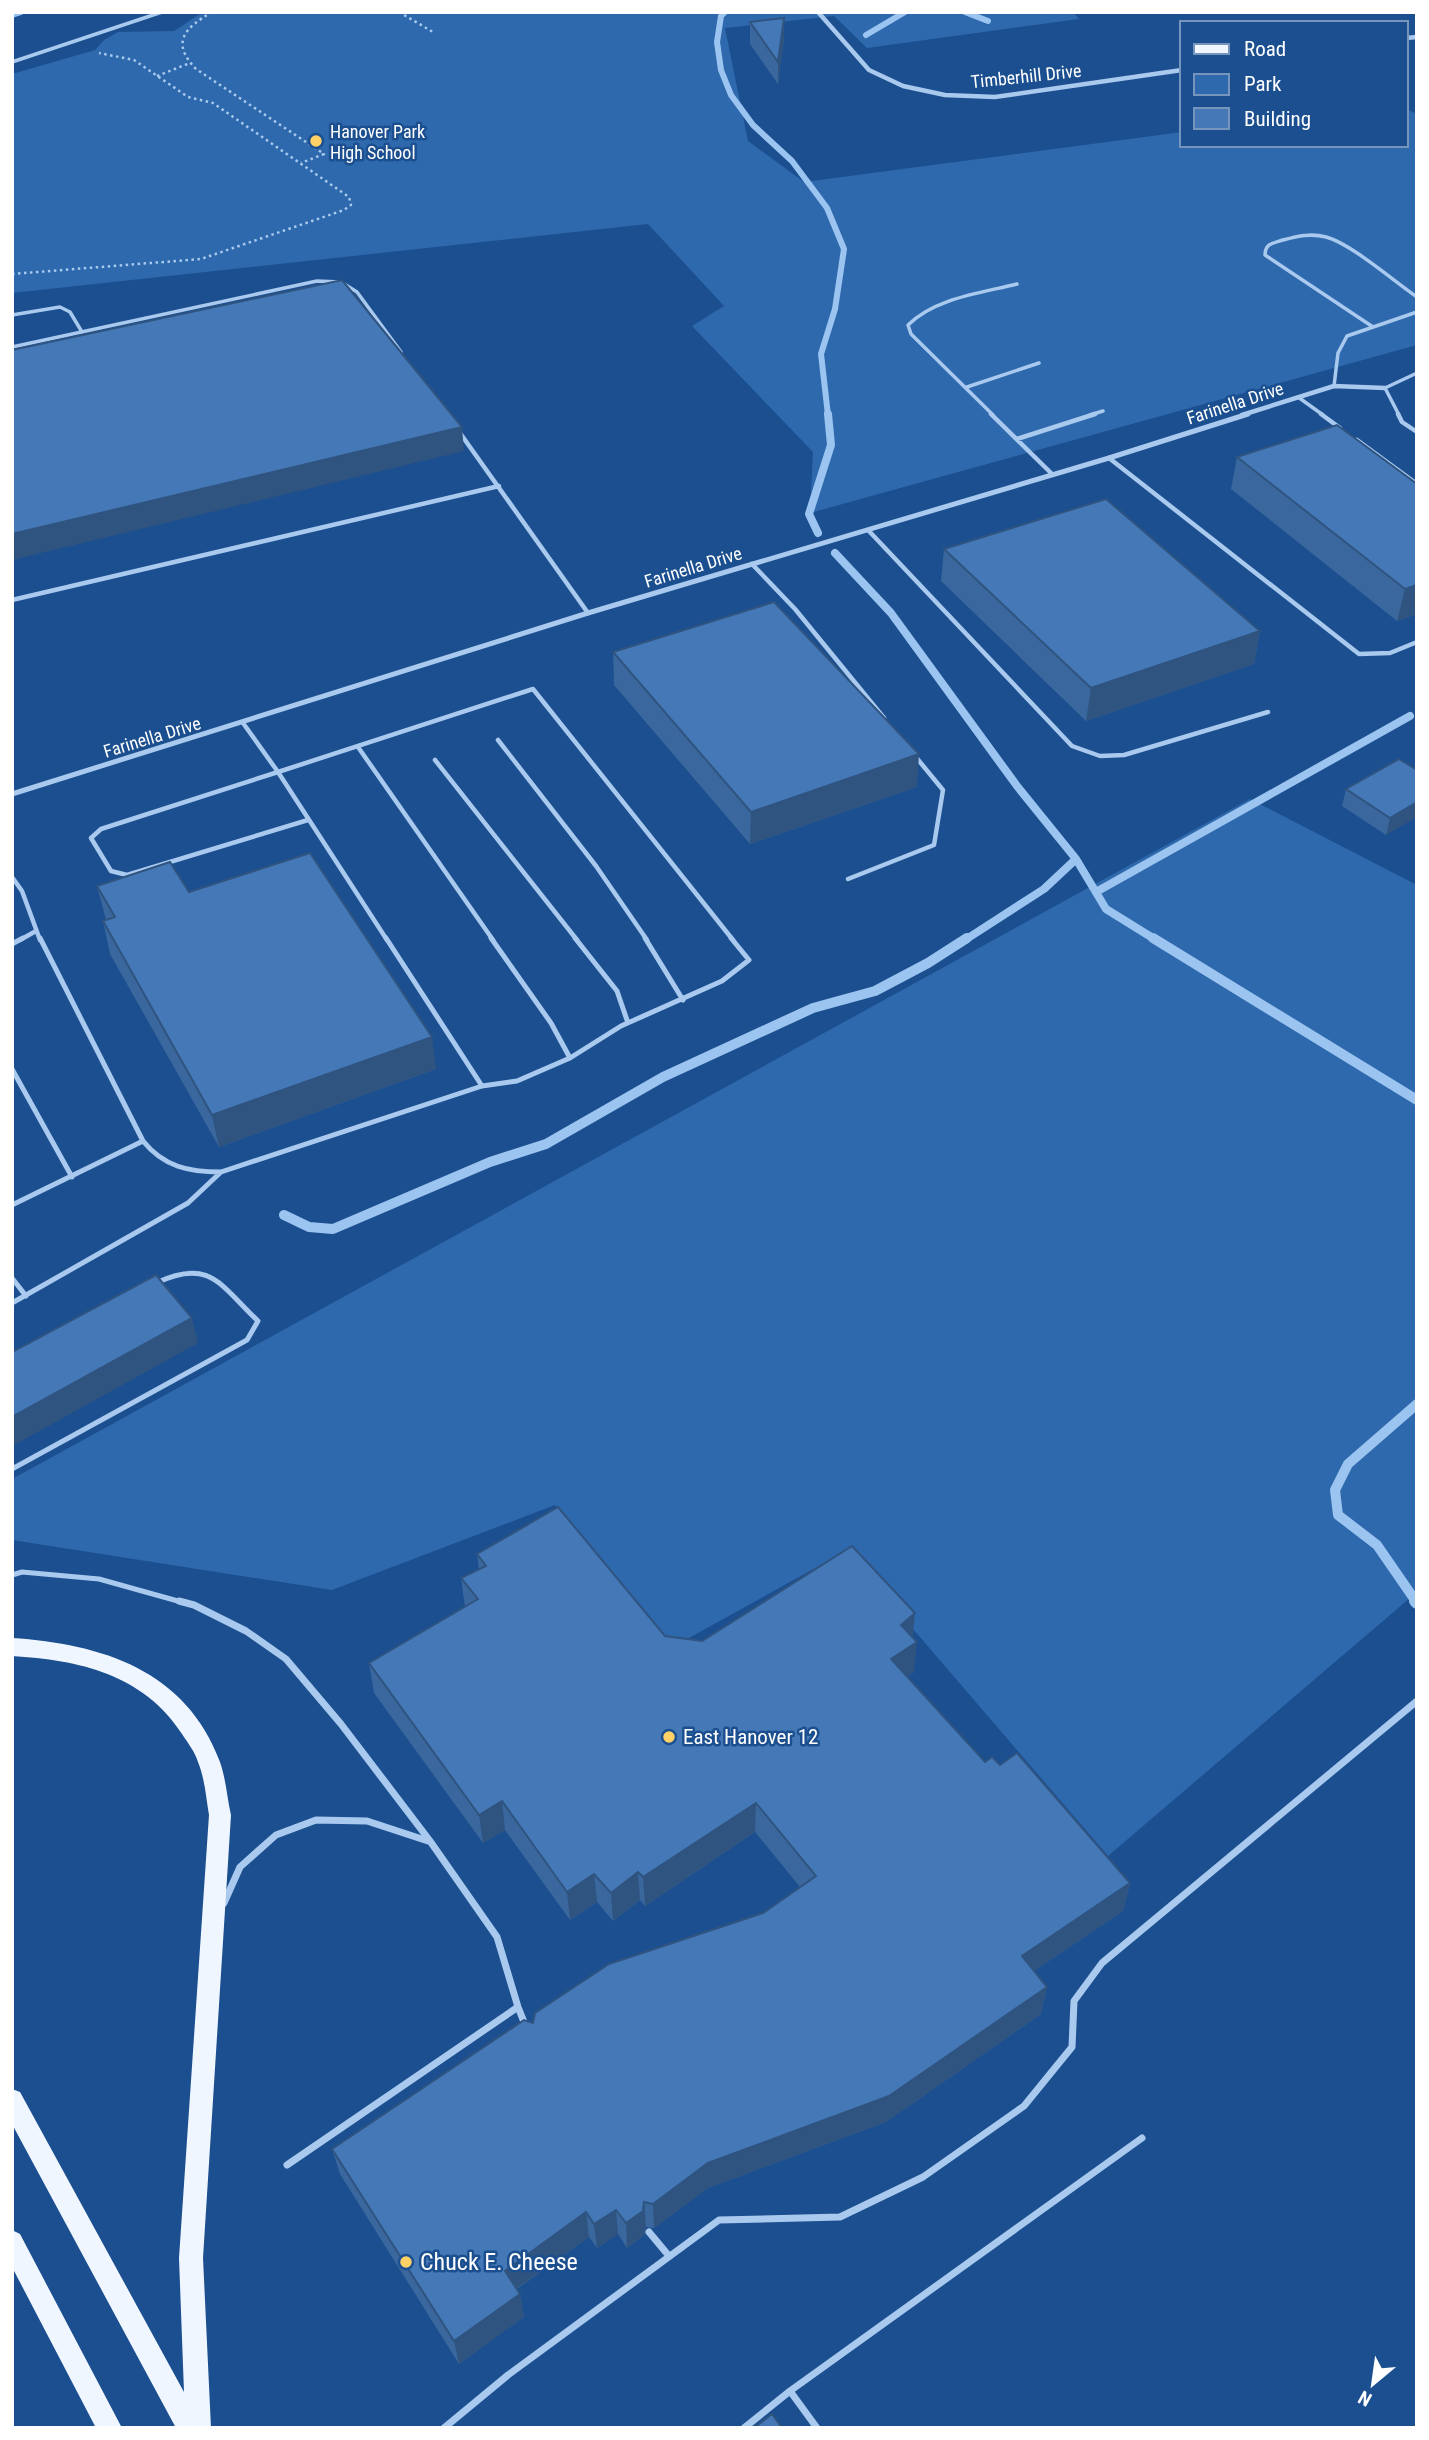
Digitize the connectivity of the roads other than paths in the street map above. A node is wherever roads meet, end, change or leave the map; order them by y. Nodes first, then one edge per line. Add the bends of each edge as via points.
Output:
1 (162, 12) edge
2 (818, 12) edge
3 (12, 62) edge
4 (1180, 70) edge
5 (1017, 284) dead end
6 (1417, 297) edge
7 (1417, 312) edge
8 (12, 315) edge
9 (1373, 327) junction
10 (82, 332) junction
11 (12, 347) edge
12 (404, 357) edge
13 (1039, 363) dead end
14 (1417, 373) edge
15 (1334, 386) junction
16 (967, 387) junction
17 (1385, 388) junction
18 (1298, 397) junction
19 (1103, 411) dead end
20 (1343, 430) edge
21 (459, 432) edge
22 (1417, 432) edge
23 (1354, 438) edge
24 (1017, 439) junction
25 (1110, 457) junction
26 (1051, 473) junction
27 (1417, 484) edge
28 (499, 486) junction
29 (868, 530) junction
30 (752, 564) junction
31 (12, 600) edge
32 (588, 613) junction
33 (1417, 642) edge
34 (1268, 712) dead end
35 (243, 723) junction
36 (891, 726) edge
37 (498, 740) dead end
38 (358, 747) junction
39 (908, 747) edge
40 (435, 760) dead end
41 (278, 772) junction
42 (12, 794) edge
43 (308, 820) junction
44 (12, 877) edge
45 (848, 879) dead end
46 (36, 931) junction
47 (12, 944) edge
48 (683, 1000) junction
49 (628, 1023) junction
50 (570, 1058) junction
51 (12, 1069) edge
52 (482, 1086) junction
53 (143, 1142) junction
54 (221, 1172) junction
55 (72, 1177) junction
56 (12, 1205) edge
57 (12, 1278) edge
58 (145, 1287) edge
59 (26, 1296) junction
60 (12, 1303) edge
61 (12, 1469) edge
62 (12, 1575) edge
63 (12, 1647) edge
64 (1417, 1701) edge
65 (430, 1841) junction
66 (213, 1925) junction
67 (518, 2007) junction
68 (528, 2032) edge
69 (12, 2100) edge
70 (1142, 2138) dead end
71 (286, 2165) dead end
72 (649, 2232) edge
73 (12, 2242) edge
74 (669, 2256) junction
75 (790, 2391) junction
76 (110, 2428) edge
77 (190, 2428) edge
78 (198, 2428) edge
79 (444, 2428) edge
80 (744, 2428) edge
81 (817, 2428) edge

1 - 3 lane
2 - 4 street, Timberhill Drive via 869,70 935,94 995,97
5 - 16 lane via 935,307 913,317 908,325 911,334
6 - 9 lane via 1321,234 1307,233 1265,249 1265,255
7 - 9 lane
8 - 10 lane via 60,307 70,312
9 - 15 lane via 1347,336 1340,344
10 - 11 lane
10 - 12 lane via 317,281 341,282 357,292
13 - 16 lane
14 - 17 lane
15 - 17 street, Farinella Drive
15 - 18 street, Farinella Drive
16 - 24 lane
17 - 22 lane via 1402,422
18 - 20 lane
18 - 25 street, Farinella Drive
19 - 24 lane
21 - 28 lane
23 - 27 lane
24 - 26 lane
25 - 26 street, Farinella Drive
25 - 33 lane via 1359,654 1390,653
26 - 29 street, Farinella Drive
28 - 31 lane
28 - 32 lane
29 - 30 street, Farinella Drive
29 - 34 lane via 1072,746 1100,756 1124,755
30 - 32 street, Farinella Drive
30 - 36 lane
32 - 35 street, Farinella Drive
35 - 41 lane
35 - 42 street, Farinella Drive
37 - 48 lane via 555,811 663,964
38 - 41 lane
38 - 48 lane via 533,689 749,960 722,981
38 - 50 lane via 551,1023
39 - 45 lane via 943,790 934,845
40 - 49 lane via 617,991
41 - 43 lane
41 - 43 lane via 101,829 91,838 111,871 127,875
43 - 52 lane
44 - 46 lane
46 - 47 lane
46 - 53 lane
48 - 49 lane
49 - 50 lane
50 - 52 lane via 517,1081
51 - 55 lane
52 - 54 lane
53 - 54 lane via 179,1170
53 - 55 lane
54 - 59 lane via 188,1203
55 - 56 lane
57 - 59 lane
58 - 61 lane via 179,1272 210,1275 258,1321 247,1340
59 - 60 lane
62 - 65 lane via 99,1579 194,1605 246,1631 286,1659
63 - 66 main road via 54,1648 94,1657 161,1692 186,1719 209,1761 220,1815
64 - 74 lane via 1102,1963 1074,2001 1072,2047 1024,2106 923,2176 840,2217 719,2220
65 - 66 lane via 368,1821 316,1820 276,1835 240,1867
65 - 67 lane via 497,1937
66 - 78 main road via 191,2258
67 - 68 lane
67 - 71 lane
69 - 77 main road
70 - 75 lane
72 - 74 lane
73 - 76 main road via 29,2284
74 - 79 lane
75 - 80 lane
75 - 81 lane

